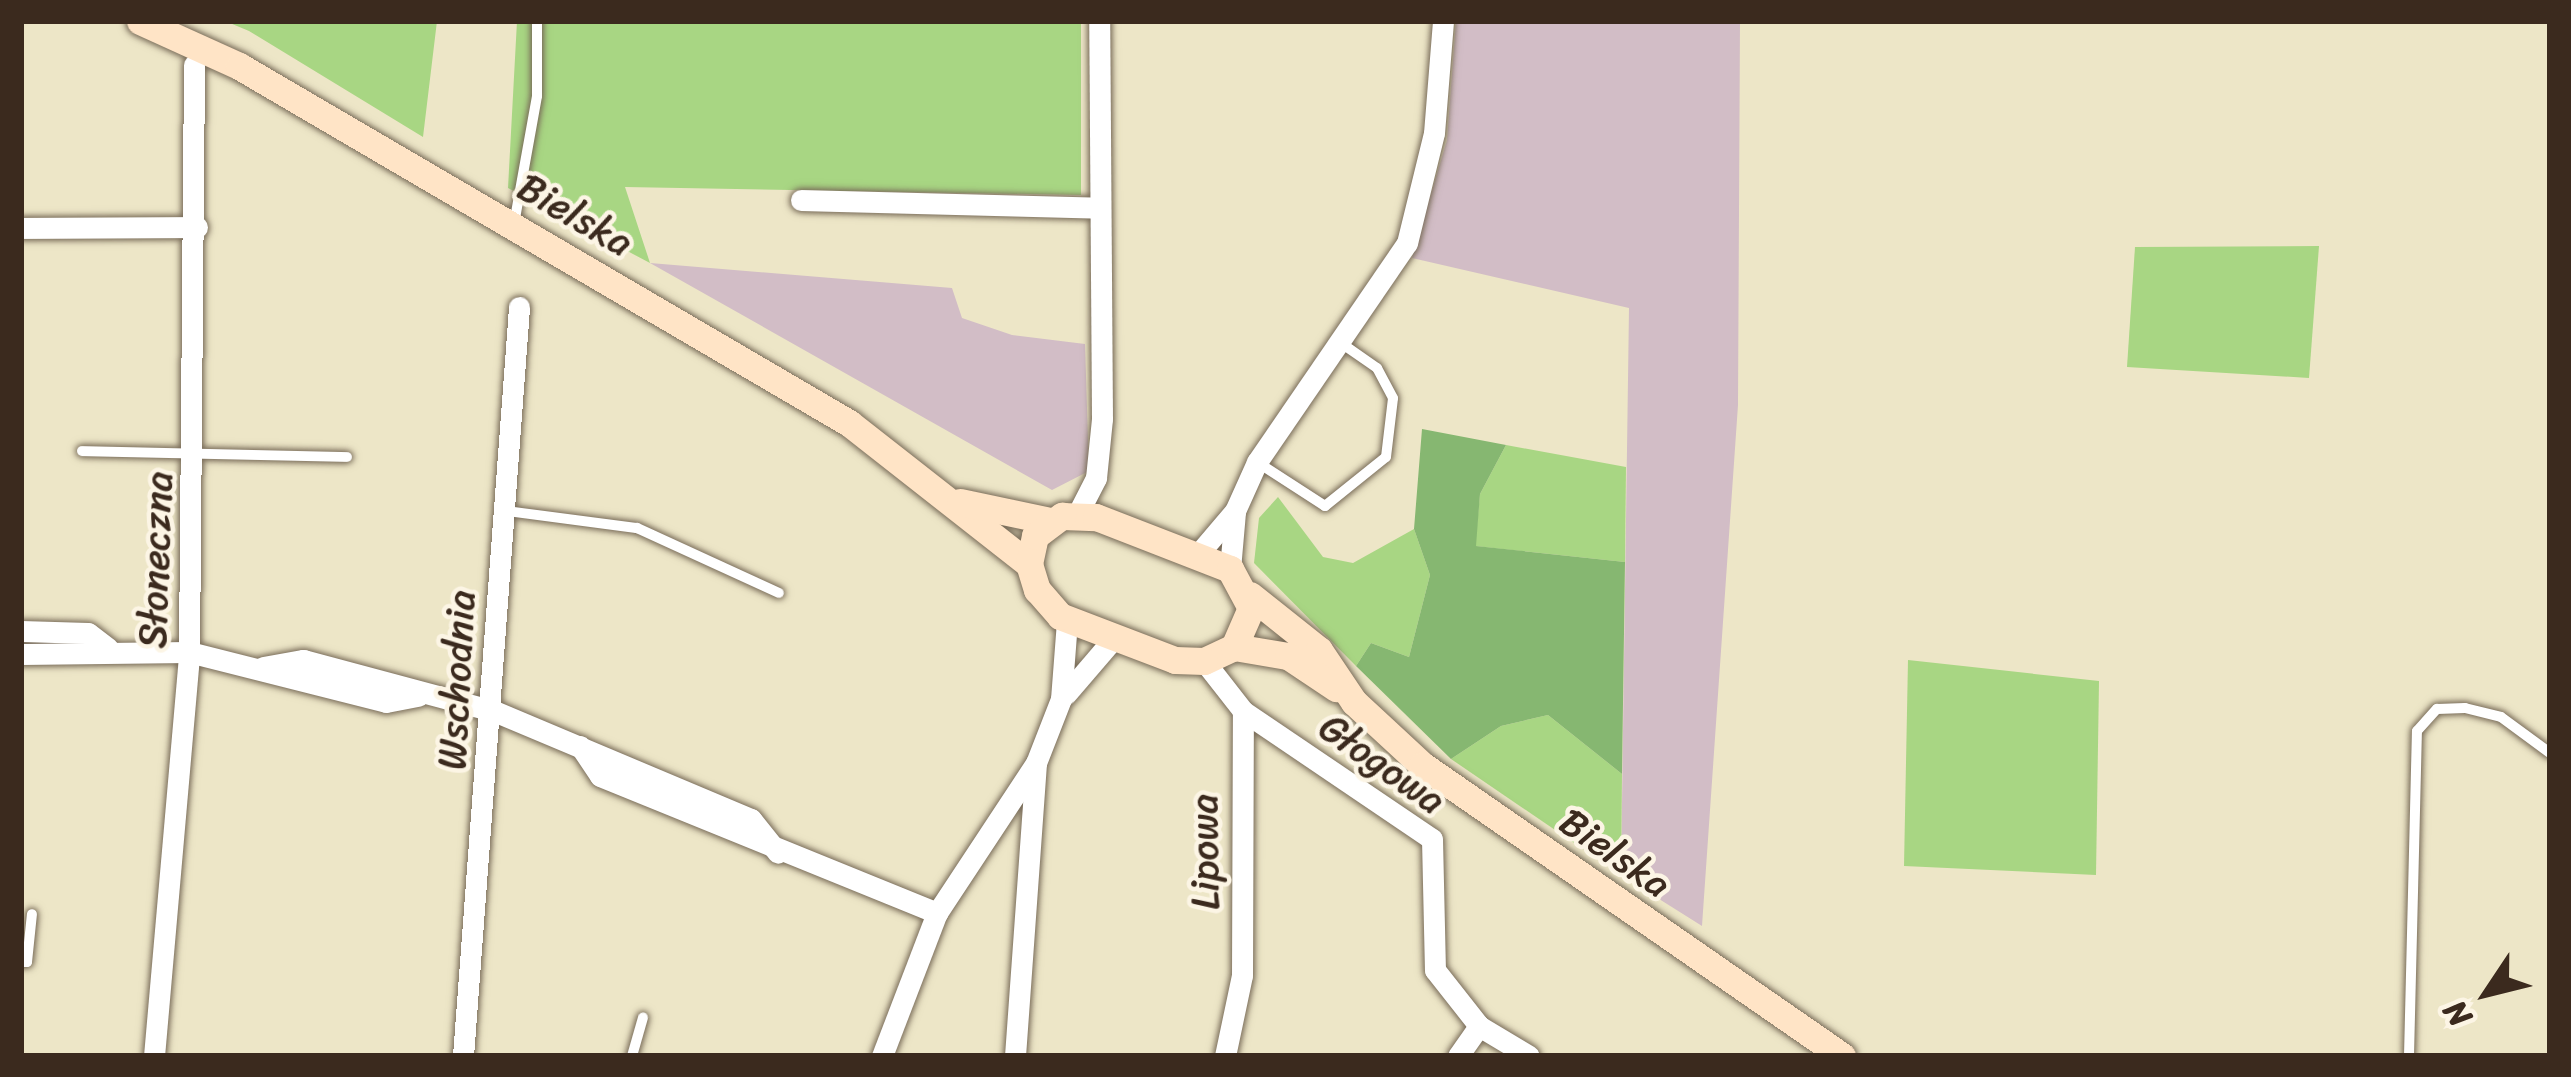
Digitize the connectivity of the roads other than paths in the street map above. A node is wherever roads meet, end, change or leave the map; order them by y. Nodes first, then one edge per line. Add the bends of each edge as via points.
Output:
1 (140, 21) edge
2 (537, 21) edge
3 (1099, 21) edge
4 (1443, 21) edge
5 (194, 65) dead end
6 (801, 200) dead end
7 (1100, 208) junction
8 (514, 224) junction
9 (197, 227) junction
10 (21, 228) edge
11 (519, 308) dead end
12 (1341, 343) junction
13 (82, 451) dead end
14 (197, 454) junction
15 (347, 457) dead end
16 (1258, 462) junction
17 (1096, 478) junction
18 (957, 501) junction
19 (507, 511) junction
20 (1235, 511) junction
21 (1063, 518) junction
22 (1109, 521) junction
23 (1200, 552) junction
24 (1029, 564) junction
25 (1230, 569) junction
26 (779, 593) dead end
27 (1250, 595) junction
28 (1067, 621) junction
29 (21, 631) edge
30 (1114, 638) junction
31 (1234, 647) junction
32 (108, 648) junction
33 (189, 652) junction
34 (21, 654) edge
35 (1204, 661) junction
36 (1061, 699) junction
37 (1354, 702) junction
38 (494, 711) junction
39 (1243, 711) junction
40 (2550, 753) edge
41 (1036, 763) junction
42 (937, 913) junction
43 (32, 914) dead end
44 (21, 962) edge
45 (643, 1018) dead end
46 (1479, 1026) junction
47 (154, 1056) edge
48 (463, 1056) edge
49 (632, 1056) edge
50 (883, 1056) edge
51 (1015, 1056) edge
52 (1225, 1056) edge
53 (1458, 1056) edge
54 (1529, 1056) edge
55 (1842, 1056) edge
56 (2408, 1056) edge

1 - 8 main road, Bielska via 239,66
2 - 8 lane via 537,96
3 - 7 street
4 - 12 street via 1434,133 1407,243
5 - 9 street, Słoneczna
6 - 7 street
7 - 17 street
8 - 18 main road, Bielska via 849,422
9 - 10 street
9 - 14 street, Słoneczna
11 - 19 street, Wschodnia
12 - 16 street
12 - 16 lane via 1377,368 1394,398 1387,457 1324,506
13 - 14 lane
14 - 15 lane
14 - 33 street, Słoneczna
16 - 20 street
17 - 21 street
17 - 22 street
18 - 21 main road, Bielska
18 - 24 main road, Bielska
19 - 26 lane via 637,528
19 - 38 street, Wschodnia
20 - 23 street
20 - 25 street
21 - 22 main road, Bielska
21 - 24 main road
22 - 23 main road, Bielska
23 - 25 main road, Bielska
24 - 28 main road, Bielska via 1048,607
25 - 27 main road, Bielska
27 - 31 main road via 1251,616
27 - 37 main road, Bielska via 1319,650
28 - 30 main road
28 - 36 street
29 - 32 street via 88,633
30 - 35 main road via 1175,660
30 - 36 street
31 - 35 main road
31 - 37 main road, Bielska via 1288,656
32 - 33 street
32 - 34 street via 86,656
33 - 38 street via 386,702 418,696
33 - 47 street, Słoneczna
35 - 39 street
36 - 41 street
37 - 55 main road, Bielska via 1422,765
38 - 42 street via 580,746 599,776
38 - 48 street, Wschodnia
39 - 46 street, Głogowa via 1432,839 1435,970
39 - 52 street, Lipowa via 1241,975
40 - 56 lane via 2501,717 2465,708 2437,709 2412,740
41 - 42 street
41 - 51 street
42 - 50 street
43 - 44 lane
45 - 49 lane
46 - 53 street
46 - 54 street, Głogowa

